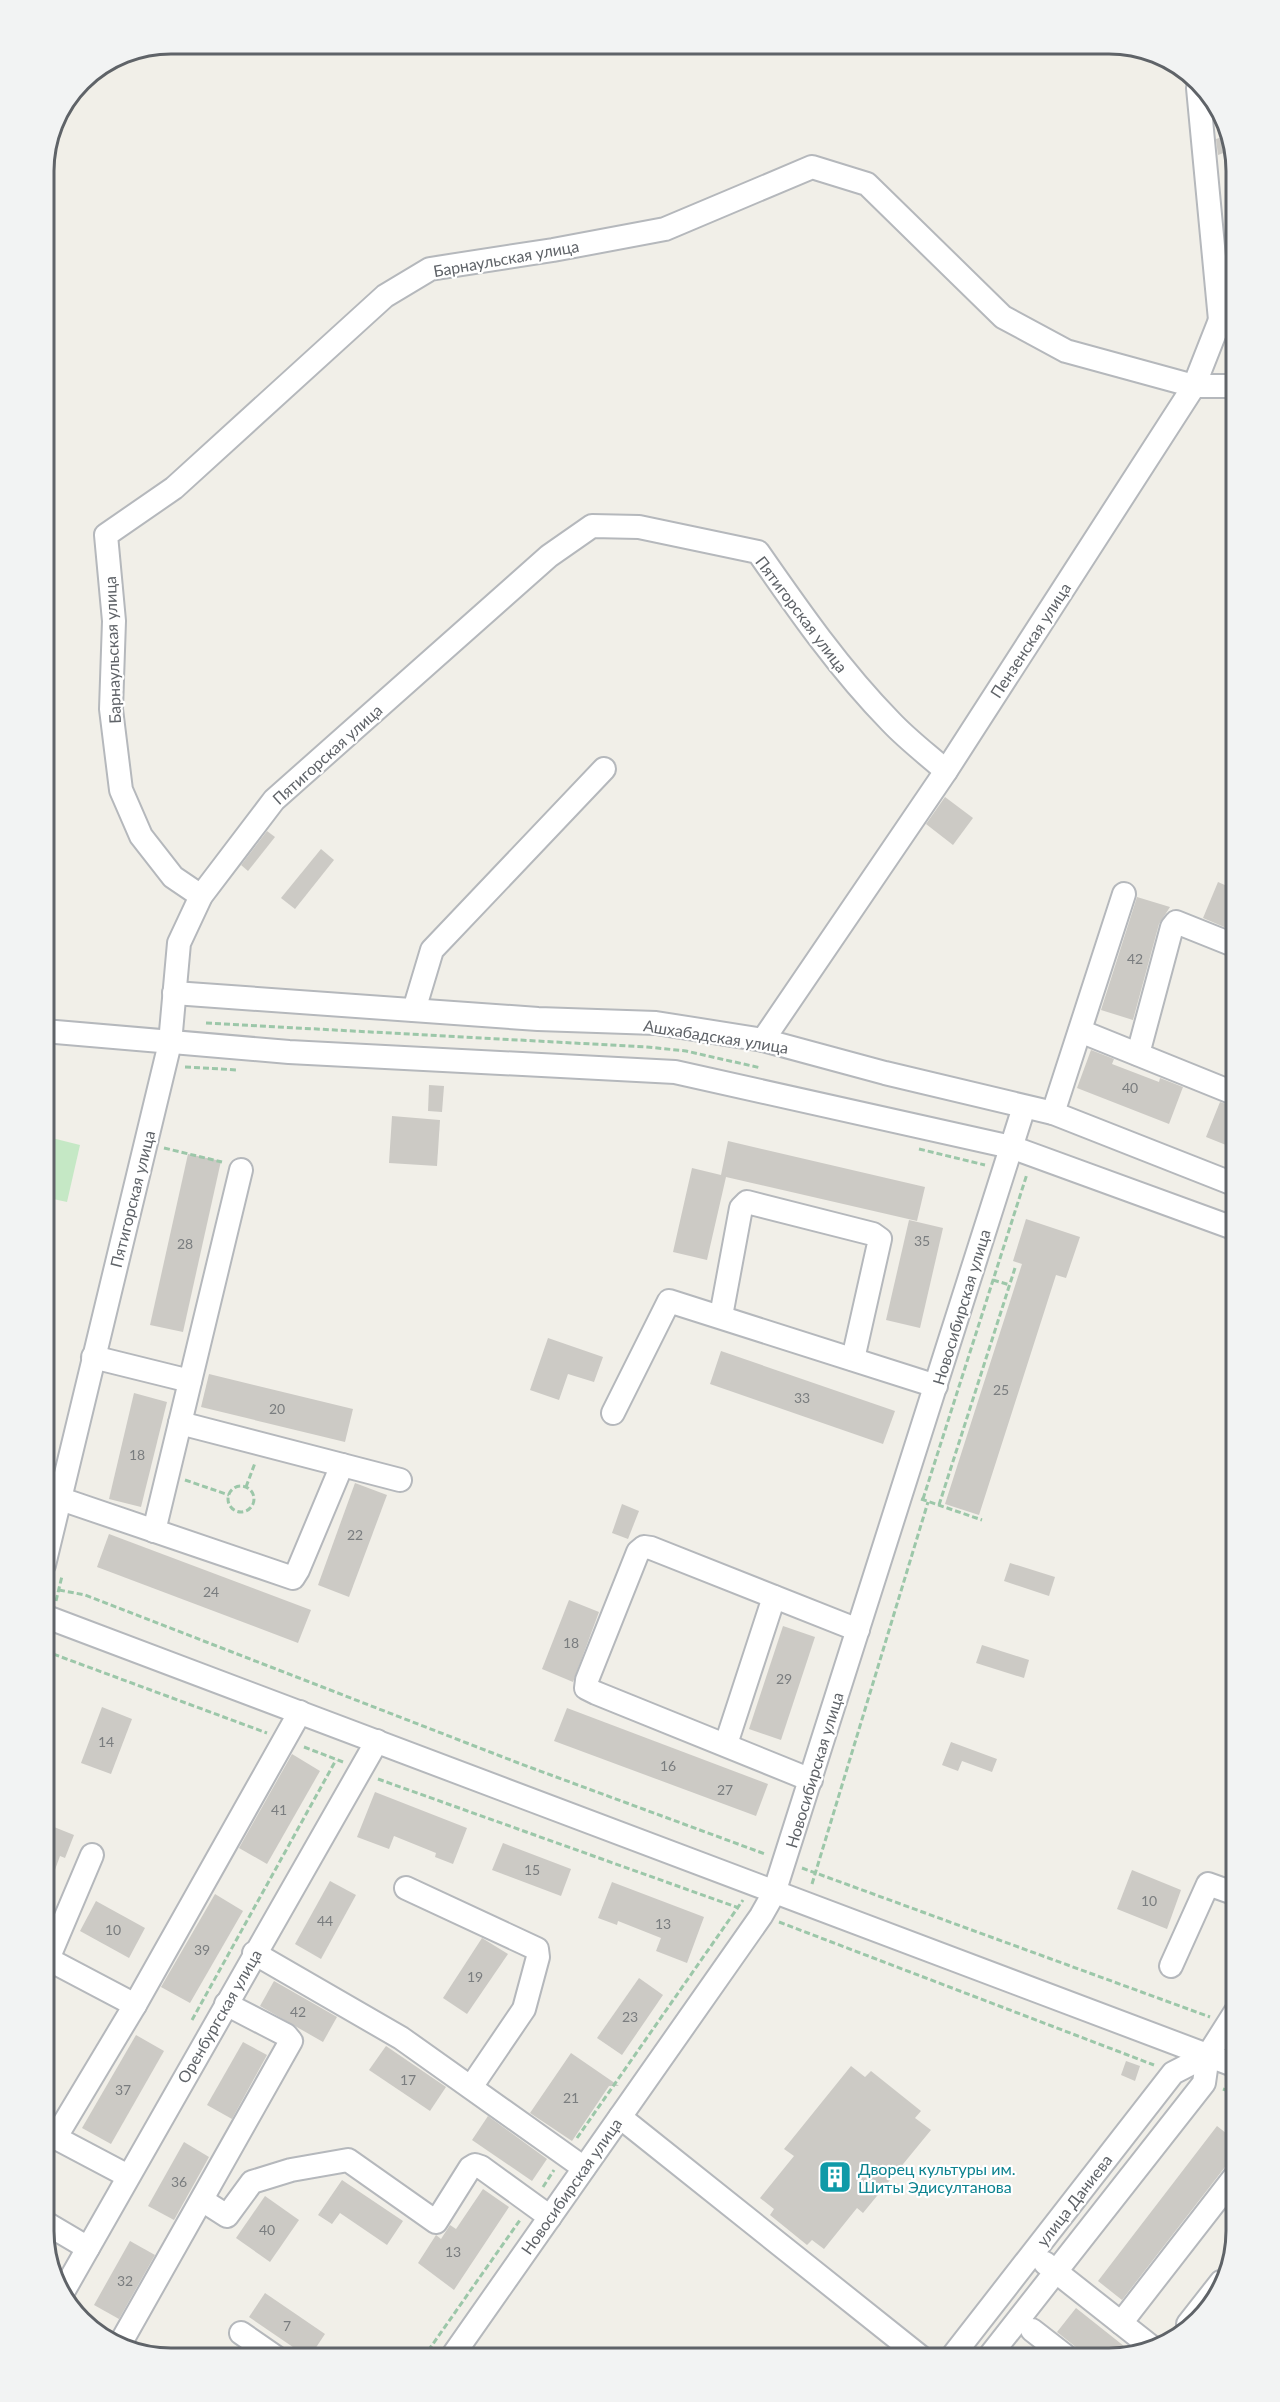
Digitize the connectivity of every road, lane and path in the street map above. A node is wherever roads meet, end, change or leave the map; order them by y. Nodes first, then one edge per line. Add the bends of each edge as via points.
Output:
1 (1199, 96) edge
2 (1226, 313) edge
3 (1220, 320) junction
4 (1194, 386) junction
5 (1226, 386) edge
6 (604, 769) dead end
7 (946, 771) junction
8 (1124, 894) dead end
9 (201, 896) junction
10 (1226, 942) edge
11 (174, 993) junction
12 (414, 1010) junction
13 (1080, 1031) junction
14 (54, 1032) edge
15 (763, 1040) junction
16 (170, 1043) junction
17 (1138, 1054) junction
18 (183, 1067) dead end
19 (242, 1070) dead end
20 (1226, 1090) edge
21 (1024, 1107) junction
22 (1053, 1113) junction
23 (1011, 1147) junction
24 (162, 1148) dead end
25 (917, 1149) dead end
26 (1029, 1166) junction
27 (1004, 1169) junction
28 (241, 1170) joint
29 (1036, 1179) dead end
30 (1226, 1181) edge
31 (1226, 1226) edge
32 (1015, 1268) dead end
33 (993, 1280) junction
34 (1010, 1286) junction
35 (721, 1316) junction
36 (93, 1357) junction
37 (853, 1359) junction
38 (190, 1381) junction
39 (936, 1386) junction
40 (613, 1413) dead end
41 (180, 1423) junction
42 (262, 1444) junction
43 (342, 1465) junction
44 (168, 1474) junction
45 (400, 1480) dead end
46 (246, 1487) junction
47 (229, 1495) junction
48 (912, 1496) junction
49 (58, 1498) junction
50 (928, 1502) junction
51 (939, 1505) junction
52 (54, 1517) edge
53 (981, 1520) dead end
54 (154, 1532) junction
55 (59, 1590) dead end
56 (774, 1597) junction
57 (54, 1620) edge
58 (858, 1630) junction
59 (54, 1654) edge
60 (300, 1712) junction
61 (284, 1740) junction
62 (377, 1741) junction
63 (726, 1744) junction
64 (336, 1760) junction
65 (360, 1768) junction
66 (811, 1780) junction
67 (92, 1855) dead end
68 (786, 1862) junction
69 (815, 1873) junction
70 (406, 1888) dead end
71 (1226, 1890) edge
72 (774, 1893) junction
73 (806, 1903) junction
74 (761, 1916) junction
75 (54, 1940) edge
76 (254, 1953) junction
77 (54, 1962) edge
78 (1172, 1966) dead end
79 (226, 2004) junction
80 (135, 2005) junction
81 (1226, 2015) edge
82 (192, 2021) dead end
83 (1226, 2026) edge
84 (1208, 2055) junction
85 (1226, 2062) edge
86 (1173, 2073) junction
87 (1204, 2083) junction
88 (471, 2087) junction
89 (1226, 2091) edge
90 (620, 2117) junction
91 (584, 2168) junction
92 (128, 2176) junction
93 (1226, 2188) edge
94 (202, 2199) junction
95 (550, 2217) junction
96 (54, 2228) edge
97 (88, 2248) junction
98 (1033, 2253) junction
99 (1056, 2271) junction
100 (67, 2284) edge
101 (1121, 2323) junction
102 (1032, 2330) dead end
103 (241, 2333) dead end
104 (124, 2338) edge
105 (1145, 2342) edge
106 (263, 2348) edge
107 (458, 2348) edge
108 (909, 2348) edge
109 (966, 2348) edge
110 (996, 2348) edge
111 (1055, 2348) edge

1 - 3 street
2 - 3 street, Пензенская улица
3 - 4 street, Пензенская улица
4 - 5 street, Барнаульская улица
4 - 7 street, Пензенская улица
4 - 9 street, Барнаульская улица via 1066,351 1003,318 867,184 812,167 665,230 430,269 385,296 174,488 106,535 114,621 111,709 121,790 141,836 173,877
6 - 12 street via 432,950
7 - 9 street, Пятигорская улица via 893,724 853,681 758,552 639,527 592,526 549,556 274,800
7 - 15 street, Пензенская улица
8 - 13 street
9 - 11 street, Пятигорская улица via 179,943
10 - 17 street via 1176,922 1172,927
11 - 12 street, Ашхабадская улица
11 - 16 street, Пятигорская улица
12 - 15 street, Ашхабадская улица via 656,1023
13 - 17 street
13 - 22 street
14 - 16 street
15 - 21 street, Ашхабадская улица
16 - 23 street via 675,1072
16 - 36 street, Пятигорская улица
17 - 20 street
18 - 19 path
21 - 22 street, Ашхабадская улица
21 - 23 street, Новосибирская улица
22 - 30 street, Ашхабадская улица
23 - 26 street
23 - 27 street, Новосибирская улица
24 - 28 path via 232,1164
25 - 27 path
26 - 29 path
26 - 31 street
26 - 33 path
27 - 39 street, Новосибирская улица
28 - 38 street
32 - 34 path
33 - 34 path
33 - 48 path
34 - 51 path
35 - 37 street
35 - 37 street via 741,1208 747,1202 873,1233 880,1239
35 - 40 street via 669,1301
36 - 38 street
36 - 49 street, Пятигорская улица
37 - 39 street
38 - 41 street
39 - 48 street, Новосибирская улица
41 - 42 street
41 - 44 street
42 - 43 street
42 - 46 path
43 - 45 street
43 - 54 street via 293,1578
44 - 47 path
44 - 54 street
46 - 47 path via 236,1487
46 - 47 path via 255,1499 247,1512 232,1509
48 - 50 path
48 - 58 street, Новосибирская улица
49 - 52 street, Пятигорская улица
49 - 54 street
50 - 51 path
50 - 69 path
51 - 53 path
55 - 68 path via 85,1595
56 - 58 street
56 - 63 street
56 - 63 street via 644,1547 638,1552 586,1680 586,1688 596,1693
57 - 60 street
58 - 66 street, Новосибирская улица
59 - 61 path
60 - 61 street
60 - 62 street
61 - 64 path
61 - 80 street
62 - 65 street, Оренбургская улица
62 - 72 street
63 - 66 street
64 - 65 path
64 - 82 path
65 - 74 path via 378,1779
65 - 76 street, Оренбургская улица
66 - 68 street, Новосибирская улица
67 - 75 street
68 - 69 path
68 - 72 street, Новосибирская улица
69 - 73 path
69 - 81 path
70 - 88 street via 537,1949 524,2009
71 - 78 street via 1208,1884
72 - 73 street
72 - 74 street, Новосибирская улица
73 - 84 street
74 - 86 path
74 - 90 street, Новосибирская улица
76 - 79 street, Оренбургская улица
76 - 88 street via 401,2037
77 - 80 street
79 - 92 street, Оренбургская улица
79 - 94 street via 291,2041
80 - 92 street via 58,2139
83 - 84 street
84 - 85 street
84 - 86 street, улица Даниева
84 - 87 street
86 - 98 street, улица Даниева
87 - 89 path
87 - 99 street, улица Даниева
88 - 91 street
90 - 91 street, Новосибирская улица
90 - 108 street
91 - 95 street, Новосибирская улица
92 - 97 street, Оренбургская улица
93 - 101 street
94 - 95 street via 227,2216 252,2182 348,2160 436,2222 475,2165
94 - 104 street
95 - 107 street, Новосибирская улица
96 - 97 street
97 - 100 street, Оренбургская улица
98 - 99 street
98 - 109 street, улица Даниева
99 - 101 street
99 - 110 street, улица Даниева
101 - 105 street
102 - 111 street
103 - 106 street

